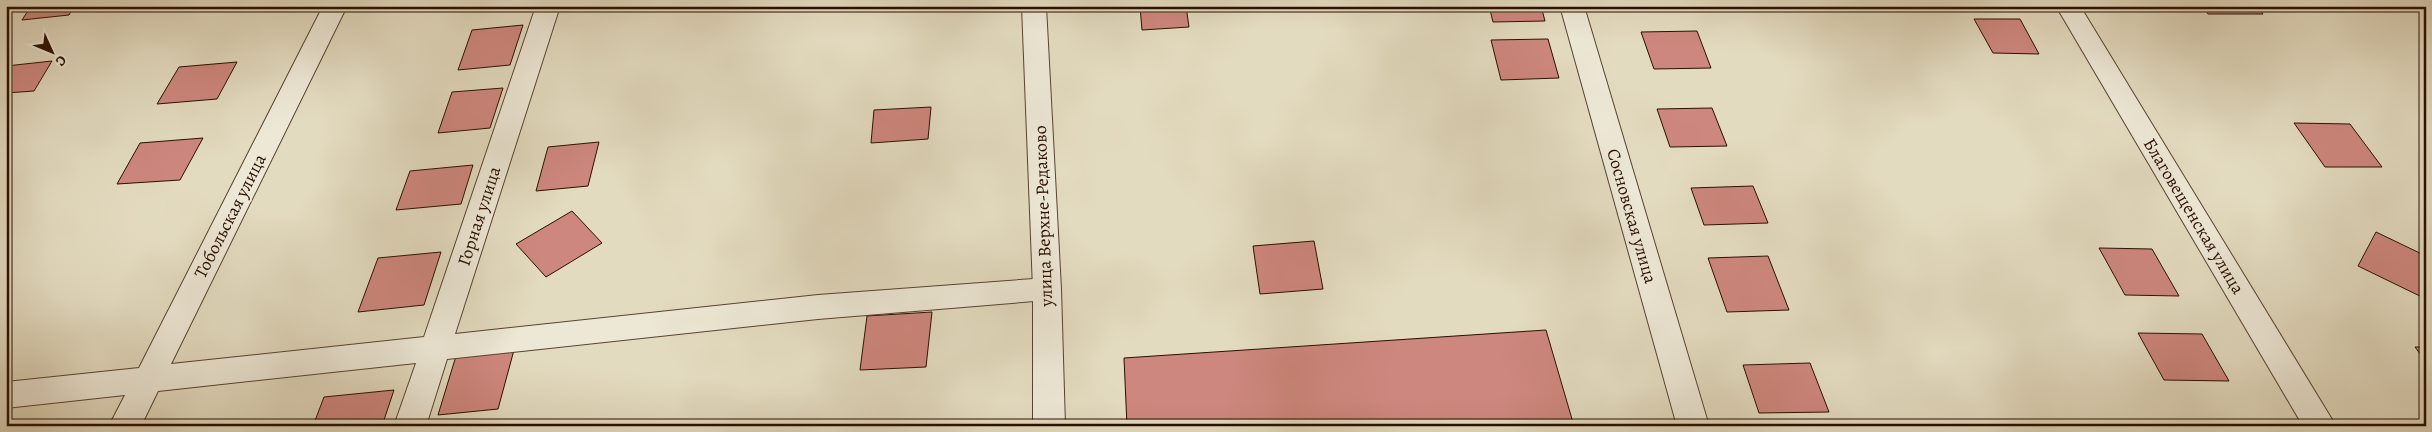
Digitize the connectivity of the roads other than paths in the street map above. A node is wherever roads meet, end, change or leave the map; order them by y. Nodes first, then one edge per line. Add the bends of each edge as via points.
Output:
1 (335, 6) edge
2 (548, 6) edge
3 (1034, 6) edge
4 (1572, 6) edge
5 (2068, 6) edge
6 (1047, 289) junction
7 (436, 347) junction
8 (148, 378) junction
9 (6, 395) edge
10 (125, 426) edge
11 (410, 426) edge
12 (1049, 426) edge
13 (1693, 426) edge
14 (2320, 426) edge

1 - 8 street, Тобольская улица
2 - 7 street, Горная улица
3 - 6 street, улица Верхне-Редаково
4 - 13 street, Сосновская улица
5 - 14 street, Благовещенская улица
6 - 7 street via 818,306
6 - 12 street, улица Верхне-Редаково
7 - 8 street
7 - 11 street, Горная улица
8 - 9 street
8 - 10 street, Тобольская улица

